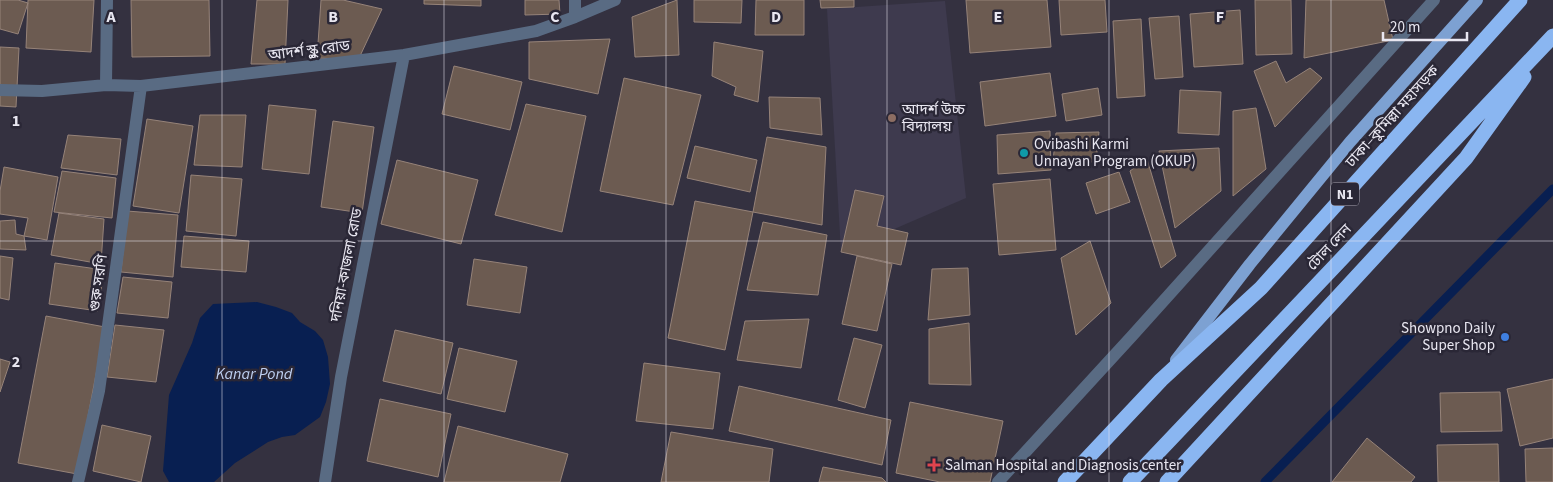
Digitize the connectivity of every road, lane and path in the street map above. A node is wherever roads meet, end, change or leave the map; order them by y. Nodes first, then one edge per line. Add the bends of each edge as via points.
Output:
1 (107, 0) edge
2 (575, 0) edge
3 (615, 0) edge
4 (1434, 0) edge
5 (1477, 0) edge
6 (1520, 0) edge
7 (575, 18) junction
8 (1553, 37) edge
9 (404, 54) junction
10 (106, 85) junction
11 (141, 86) junction
12 (0, 90) edge
13 (1161, 380) junction
14 (78, 482) edge
15 (325, 482) edge
16 (998, 482) edge
17 (1065, 482) edge
18 (1130, 482) edge
19 (1167, 482) edge

1 - 10 street
2 - 7 street
3 - 7 street, আদর্শ স্কুল রোড
4 - 16 street
5 - 13 main road, ঢাকা–কুমিল্লা মহাসড়ক / N1 via 1344,150 1250,264
6 - 13 highway, ঢাকা–কুমিল্লা মহাসড়ক / N1 via 1261,288
7 - 9 street, আদর্শ স্কুল রোড via 536,31
8 - 18 highway, টোল লেন
8 - 19 highway via 1466,158
9 - 11 street, আদর্শ স্কুল রোড
9 - 15 street, দনিয়া-কাজলা রোড via 341,377
10 - 11 street, আদর্শ স্কুল রোড
10 - 12 street, আদর্শ স্কুল রোড via 42,91
11 - 14 street, গুরু সরণি via 99,391
13 - 17 highway, ঢাকা–কুমিল্লা মহাসড়ক / N1

